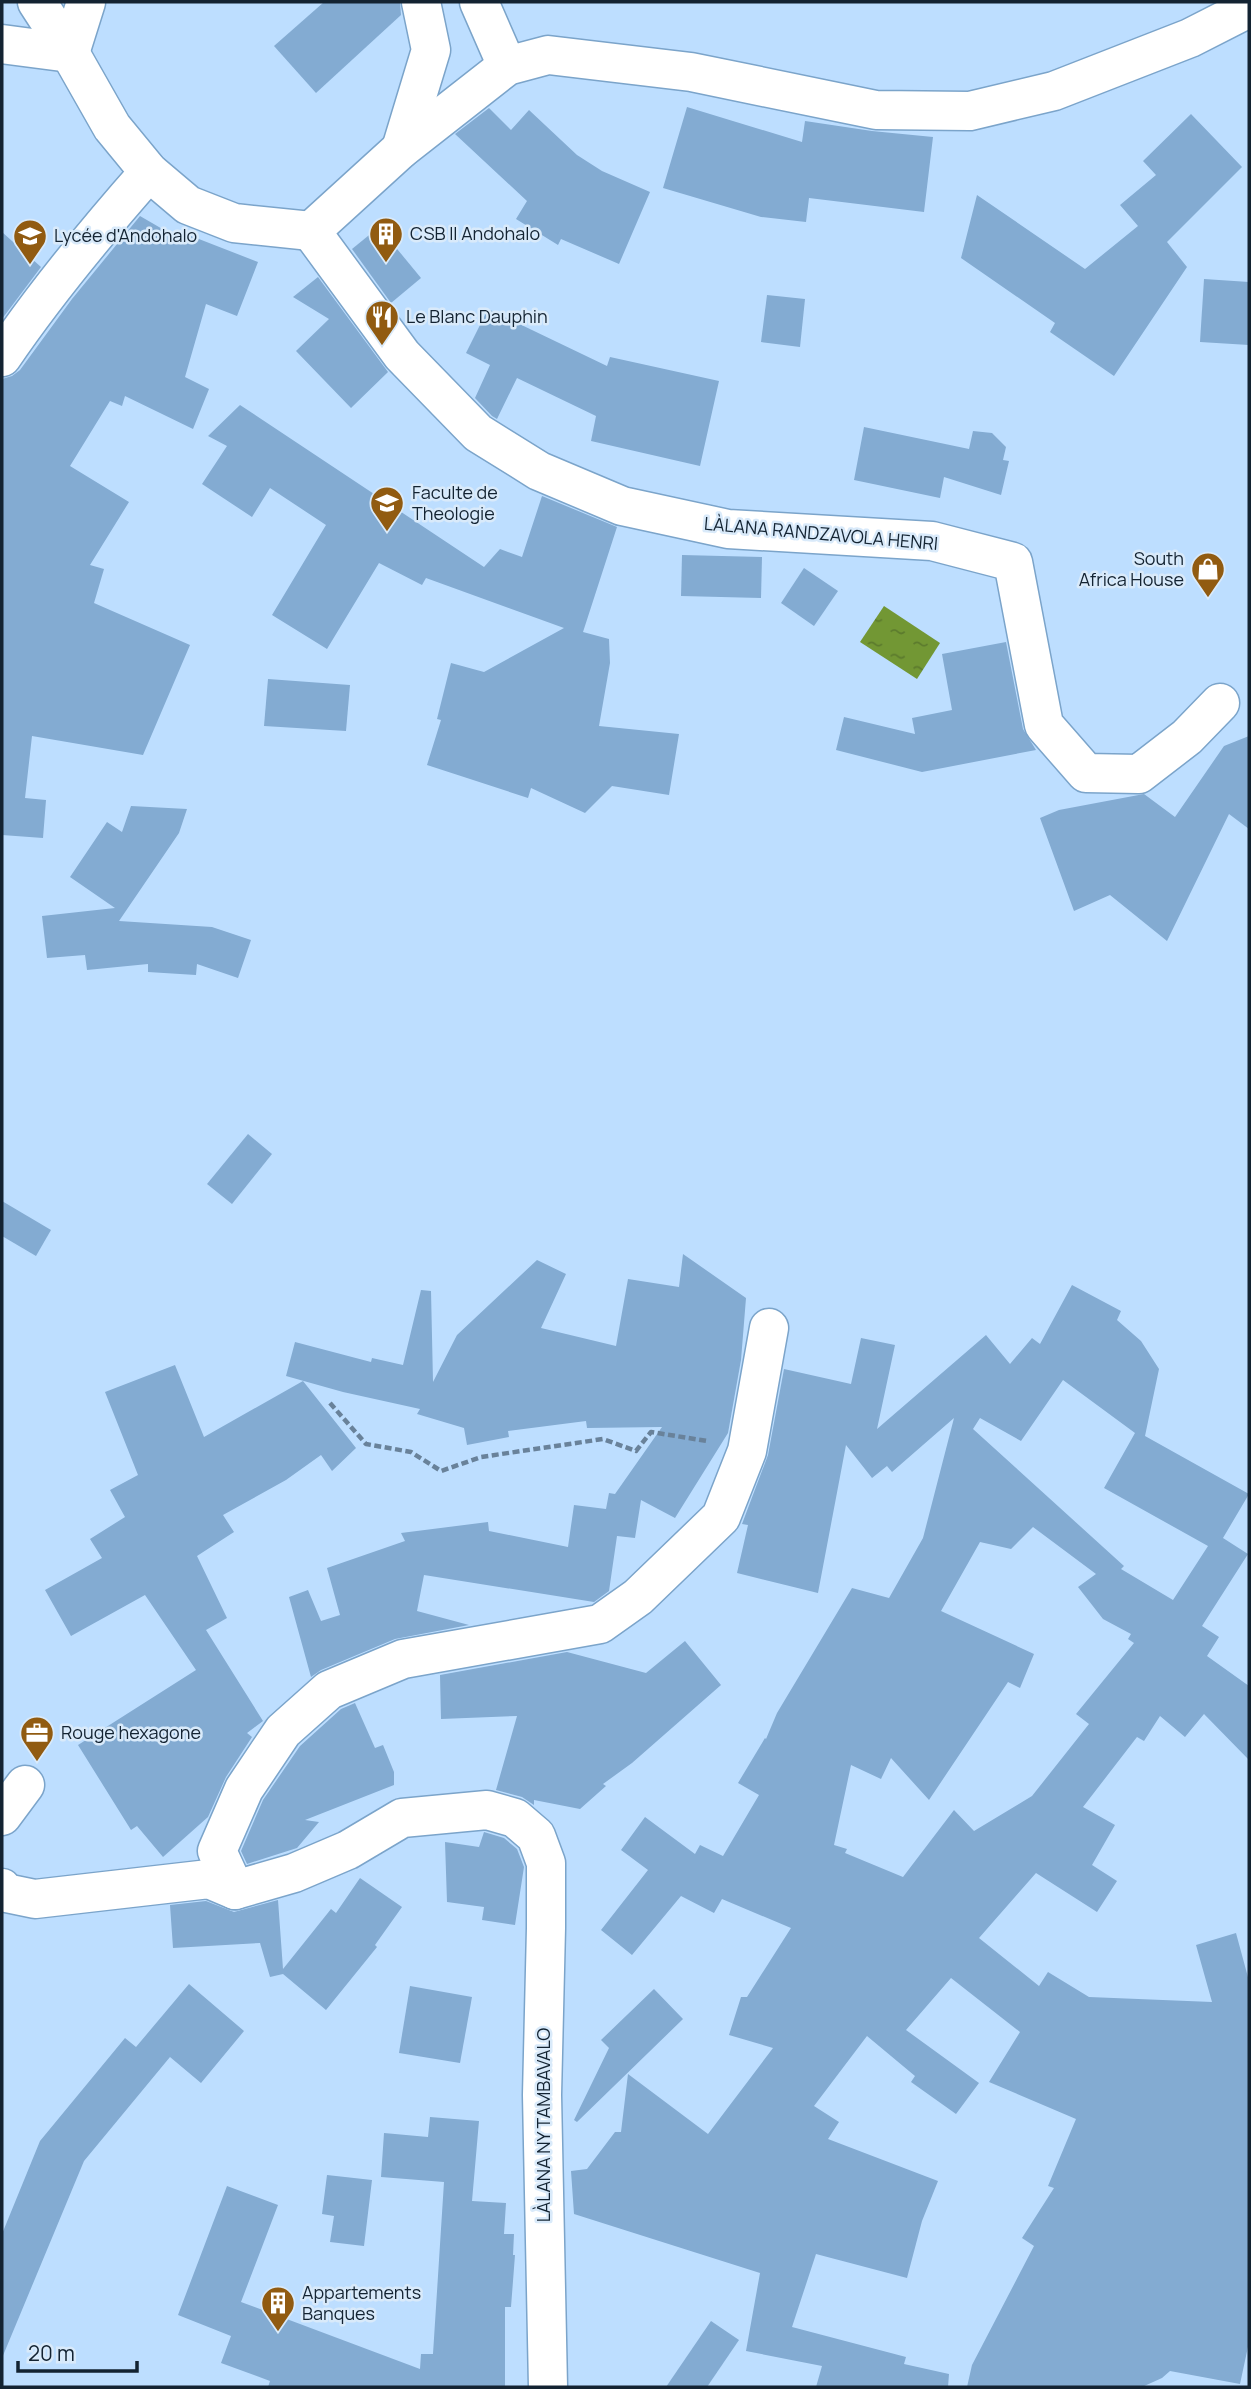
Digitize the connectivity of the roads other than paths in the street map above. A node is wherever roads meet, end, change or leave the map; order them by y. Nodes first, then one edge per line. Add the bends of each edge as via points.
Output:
1 (37, 2) edge
2 (86, 2) edge
3 (421, 2) edge
4 (479, 2) edge
5 (1249, 8) edge
6 (2, 44) edge
7 (70, 53) junction
8 (508, 66) junction
9 (401, 149) junction
10 (149, 172) junction
11 (311, 231) junction
12 (2, 357) edge
13 (1220, 703) dead end
14 (769, 1328) dead end
15 (25, 1785) dead end
16 (2, 1816) edge
17 (2, 1888) edge
18 (236, 1890) junction
19 (548, 2387) edge

1 - 7 street
2 - 7 street
3 - 9 street via 431,50
4 - 8 street
5 - 8 street via 1190,38 1054,91 970,111 876,110 691,72 548,55
6 - 7 street
7 - 10 street via 111,127
8 - 9 street
9 - 11 street
10 - 11 street via 188,205 234,223
10 - 12 street via 84,246
11 - 13 street, LÀLANA RANDZAVOLA HENRI via 402,355 478,433 539,471 622,506 728,529 932,541 1013,562 1044,724 1086,773 1139,774 1187,737
14 - 18 street via 746,1447 721,1517 638,1597 600,1624 403,1659 330,1690 283,1731 244,1789 217,1851
15 - 16 street
17 - 18 street via 6,1894 34,1899 209,1879
18 - 19 street, LÀLANA NY TAMBAVALO via 348,1850 402,1818 487,1810 515,1818 536,1836 546,1863 542,2095

